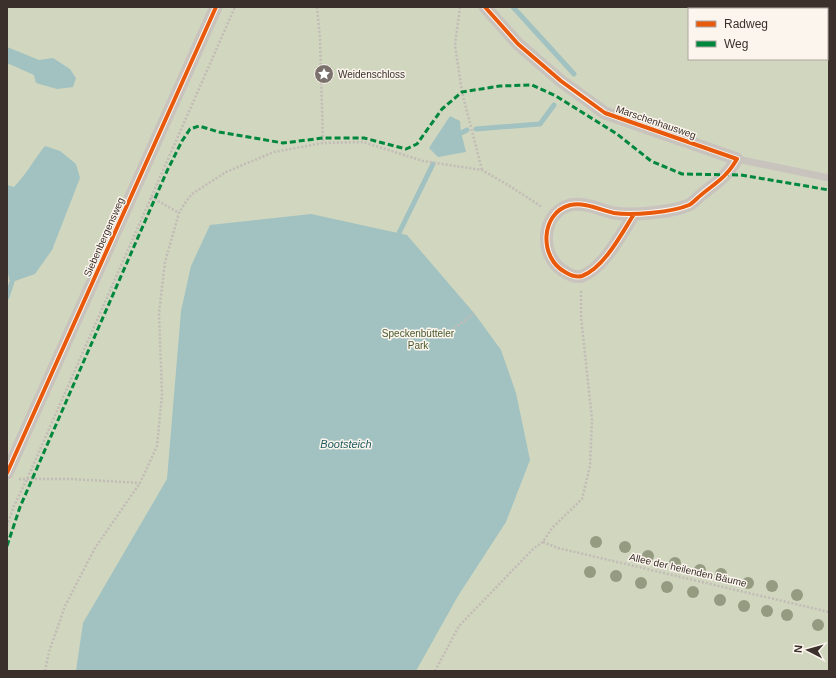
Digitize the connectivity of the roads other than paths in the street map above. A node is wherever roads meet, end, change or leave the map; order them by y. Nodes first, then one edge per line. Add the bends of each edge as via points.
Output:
1 (216, 7) edge
2 (485, 7) edge
3 (737, 159) junction
4 (829, 178) edge
5 (634, 214) junction
6 (10, 476) edge

1 - 6 street, Siebenbergensweg
2 - 3 street, Marschenhausweg via 518,44 561,81 605,113
3 - 4 lane, Marschenhausweg
3 - 5 street via 726,174 690,204 661,212
5 - 5 street via 615,245 600,263 581,277 562,271 551,258 546,245 547,233 554,215 569,206 582,204 615,213

